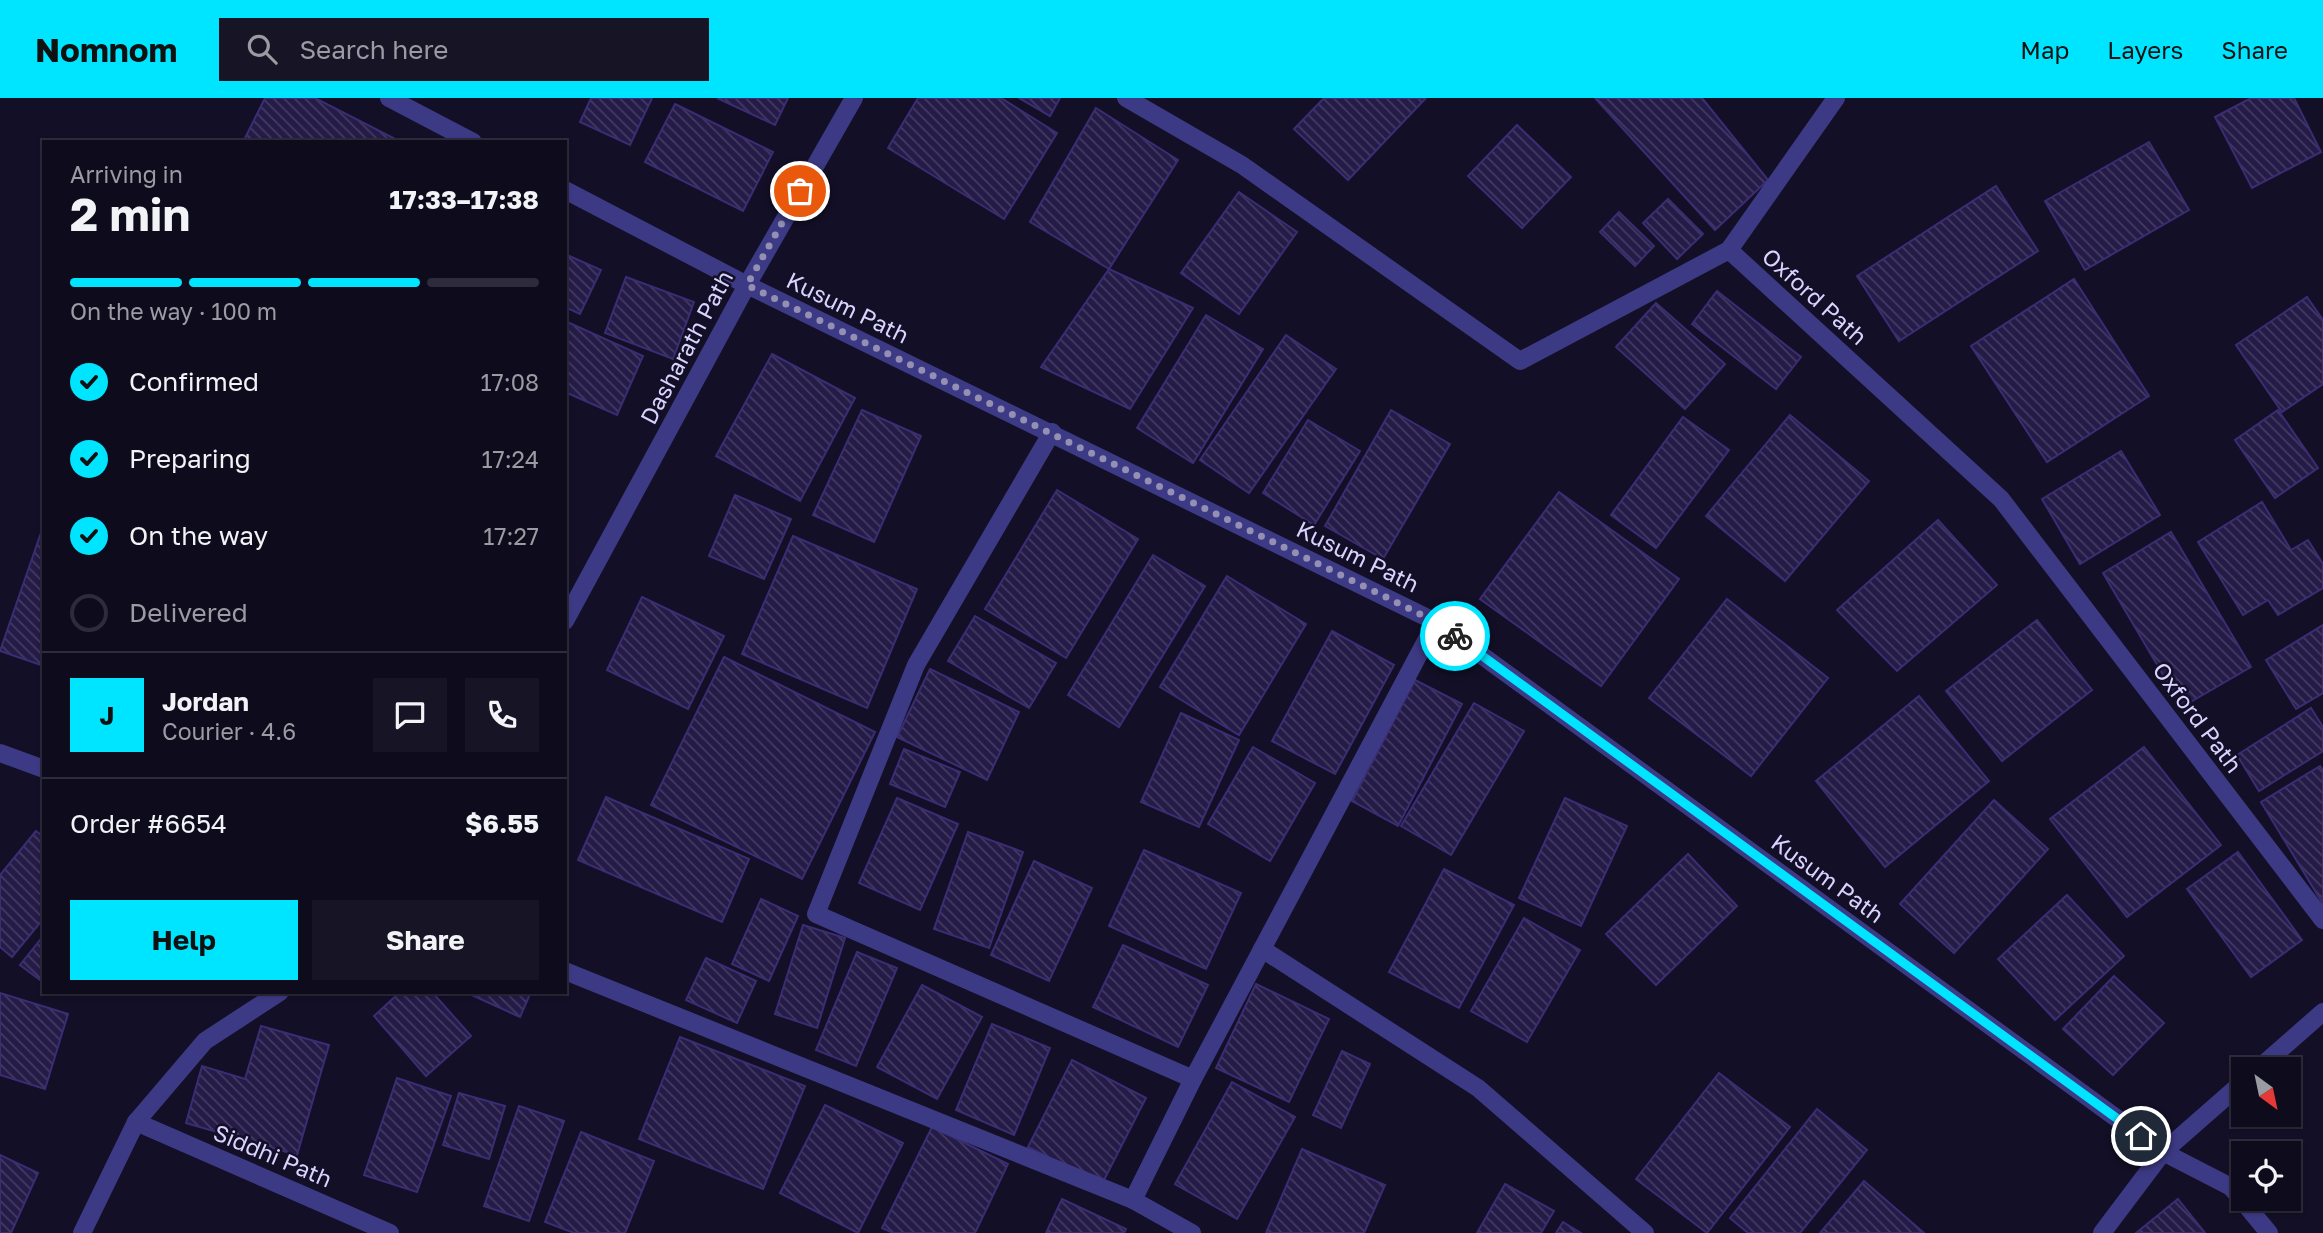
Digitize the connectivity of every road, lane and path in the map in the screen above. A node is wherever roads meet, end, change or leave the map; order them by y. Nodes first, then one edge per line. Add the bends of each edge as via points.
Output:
1 (389, 98) edge
2 (854, 98) edge
3 (1126, 98) edge
4 (1836, 98) edge
5 (468, 140) edge
6 (567, 191) edge
7 (1729, 250) junction
8 (747, 285) junction
9 (1052, 432) junction
10 (567, 617) edge
11 (1436, 622) junction
12 (0, 753) edge
13 (42, 768) edge
14 (2323, 920) edge
15 (1262, 949) junction
16 (567, 972) edge
17 (277, 994) edge
18 (2323, 1013) edge
19 (2272, 1057) edge
20 (1193, 1079) junction
21 (2231, 1093) edge
22 (136, 1122) junction
23 (2163, 1152) junction
24 (1133, 1200) junction
25 (82, 1233) edge
26 (390, 1233) edge
27 (1192, 1233) edge
28 (1645, 1233) edge
29 (2102, 1233) edge
30 (2269, 1233) edge

1 - 5 street
2 - 8 street, Dasharath Path
3 - 7 street, Oxford Path via 1242,165 1520,361
4 - 7 street
6 - 8 street, Kusum Path
7 - 14 street, Oxford Path via 2001,499
8 - 9 street, Kusum Path
8 - 10 street, Dasharath Path
9 - 11 street, Kusum Path
9 - 20 street via 916,665 816,915
11 - 15 street
11 - 23 street, Kusum Path
12 - 13 street
15 - 20 street
15 - 28 street via 1478,1088
16 - 24 street
17 - 22 street via 205,1041
18 - 19 street
20 - 24 street
21 - 23 street
22 - 25 street
22 - 26 street, Siddhi Path
23 - 29 street
23 - 30 street, Kusum Path via 2231,1187
24 - 27 street

